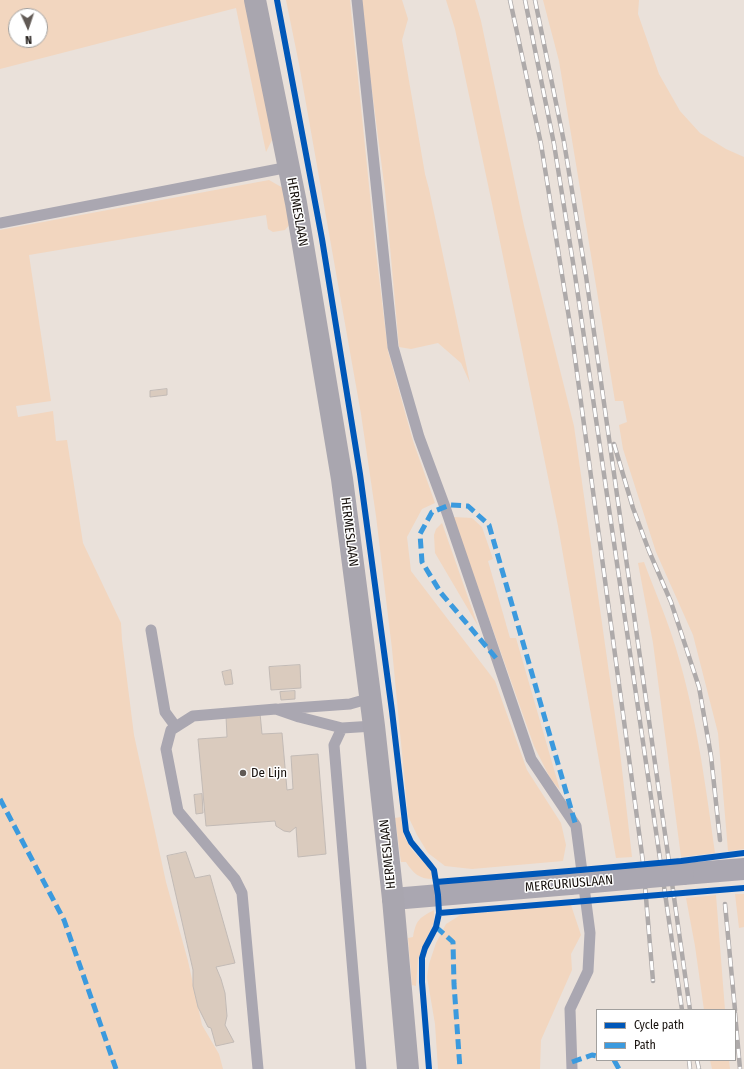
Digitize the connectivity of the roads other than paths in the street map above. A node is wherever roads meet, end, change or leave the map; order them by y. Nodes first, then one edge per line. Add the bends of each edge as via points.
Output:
1 (255, 0) edge
2 (356, 0) edge
3 (289, 166) junction
4 (0, 223) edge
5 (151, 630) dead end
6 (371, 698) junction
7 (276, 709) junction
8 (374, 726) junction
9 (176, 727) junction
10 (342, 728) junction
11 (744, 869) edge
12 (393, 899) junction
13 (258, 1069) edge
14 (361, 1069) edge
15 (408, 1069) edge
16 (572, 1069) edge

1 - 3 street, HERMESLAAN
2 - 16 lane via 393,347 419,437 531,759 576,826 590,933 588,971 570,1009
3 - 4 lane
3 - 6 street, HERMESLAAN via 342,479
5 - 9 lane via 165,712
6 - 7 lane via 350,704
6 - 8 street, HERMESLAAN
7 - 9 lane via 194,716
7 - 10 lane
8 - 10 lane
8 - 12 street, HERMESLAAN
9 - 13 lane via 171,730 166,749 178,811 235,879 242,893
10 - 14 lane via 334,745
11 - 12 street, MERCURIUSLAAN, bridge
12 - 15 street, HERMESLAAN

